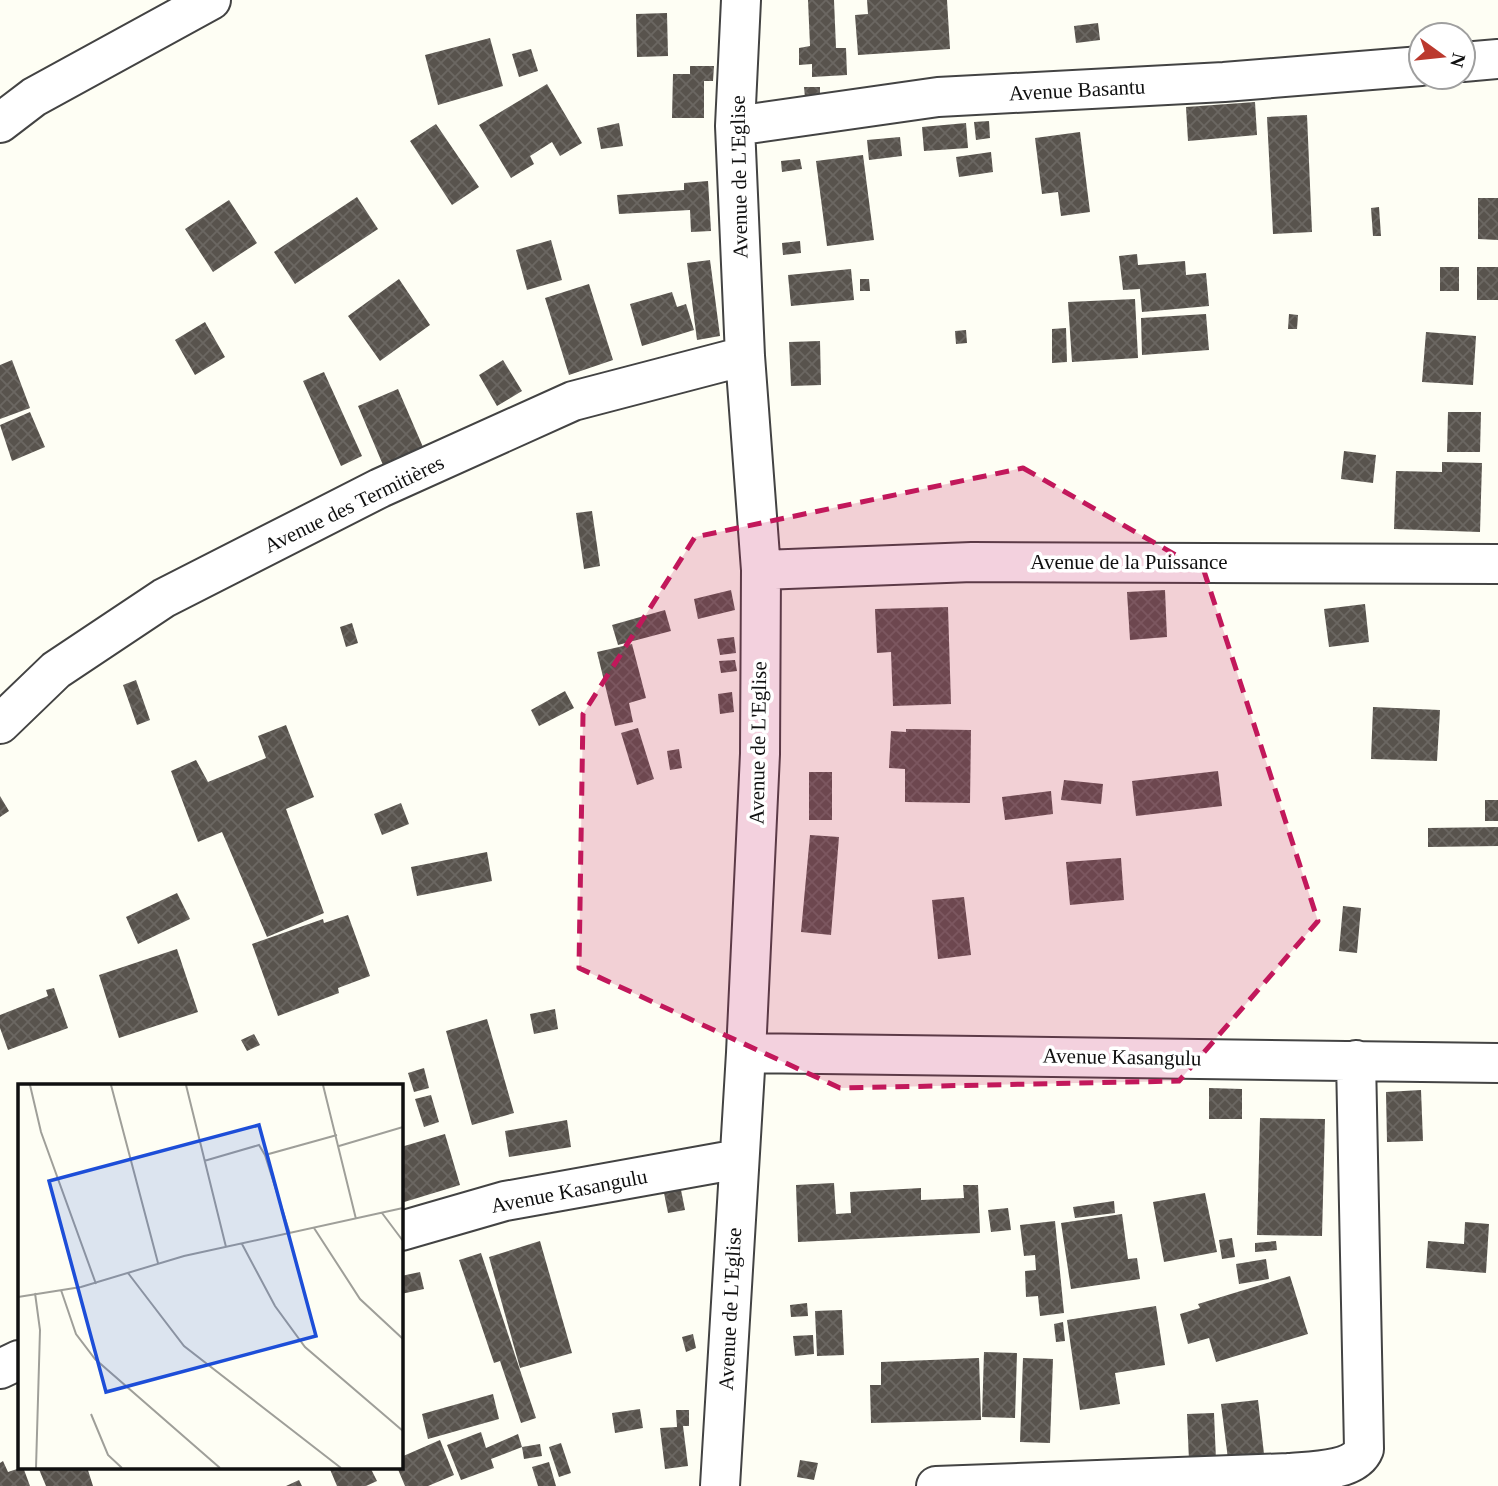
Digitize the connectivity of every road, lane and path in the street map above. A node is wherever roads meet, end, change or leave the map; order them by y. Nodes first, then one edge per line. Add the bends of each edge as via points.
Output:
1 (211, 0) edge
2 (741, 0) edge
3 (1498, 59) edge
4 (1477, 61) edge
5 (1407, 67) edge
6 (0, 123) edge
7 (735, 126) junction
8 (745, 356) junction
9 (1498, 564) edge
10 (761, 570) junction
11 (0, 724) edge
12 (746, 1053) junction
13 (1356, 1060) junction
14 (1498, 1063) edge
15 (739, 1159) junction
16 (402, 1231) edge
17 (18, 1360) edge
18 (0, 1368) edge
19 (1289, 1479) edge
20 (720, 1486) edge
21 (936, 1486) edge

1 - 6 street via 34,97
2 - 7 street, Avenue de L'Eglise
3 - 4 street
5 - 7 street, Avenue Basantu via 937,97
7 - 8 street, Avenue de L'Eglise
8 - 10 street, Avenue de L'Eglise
8 - 11 street, Avenue des Termitières via 573,401 380,488 164,598 56,670
9 - 10 street, Avenue de la Puissance via 972,562
10 - 12 street, Avenue de L'Eglise via 760,754
12 - 13 street, Avenue Kasangulu
12 - 15 street, Avenue de L'Eglise
13 - 14 street, Avenue Kasangulu
13 - 19 street via 1364,1449 1354,1462
15 - 16 street, Avenue Kasangulu via 505,1201
15 - 20 street, Avenue de L'Eglise
17 - 18 street
19 - 21 street

